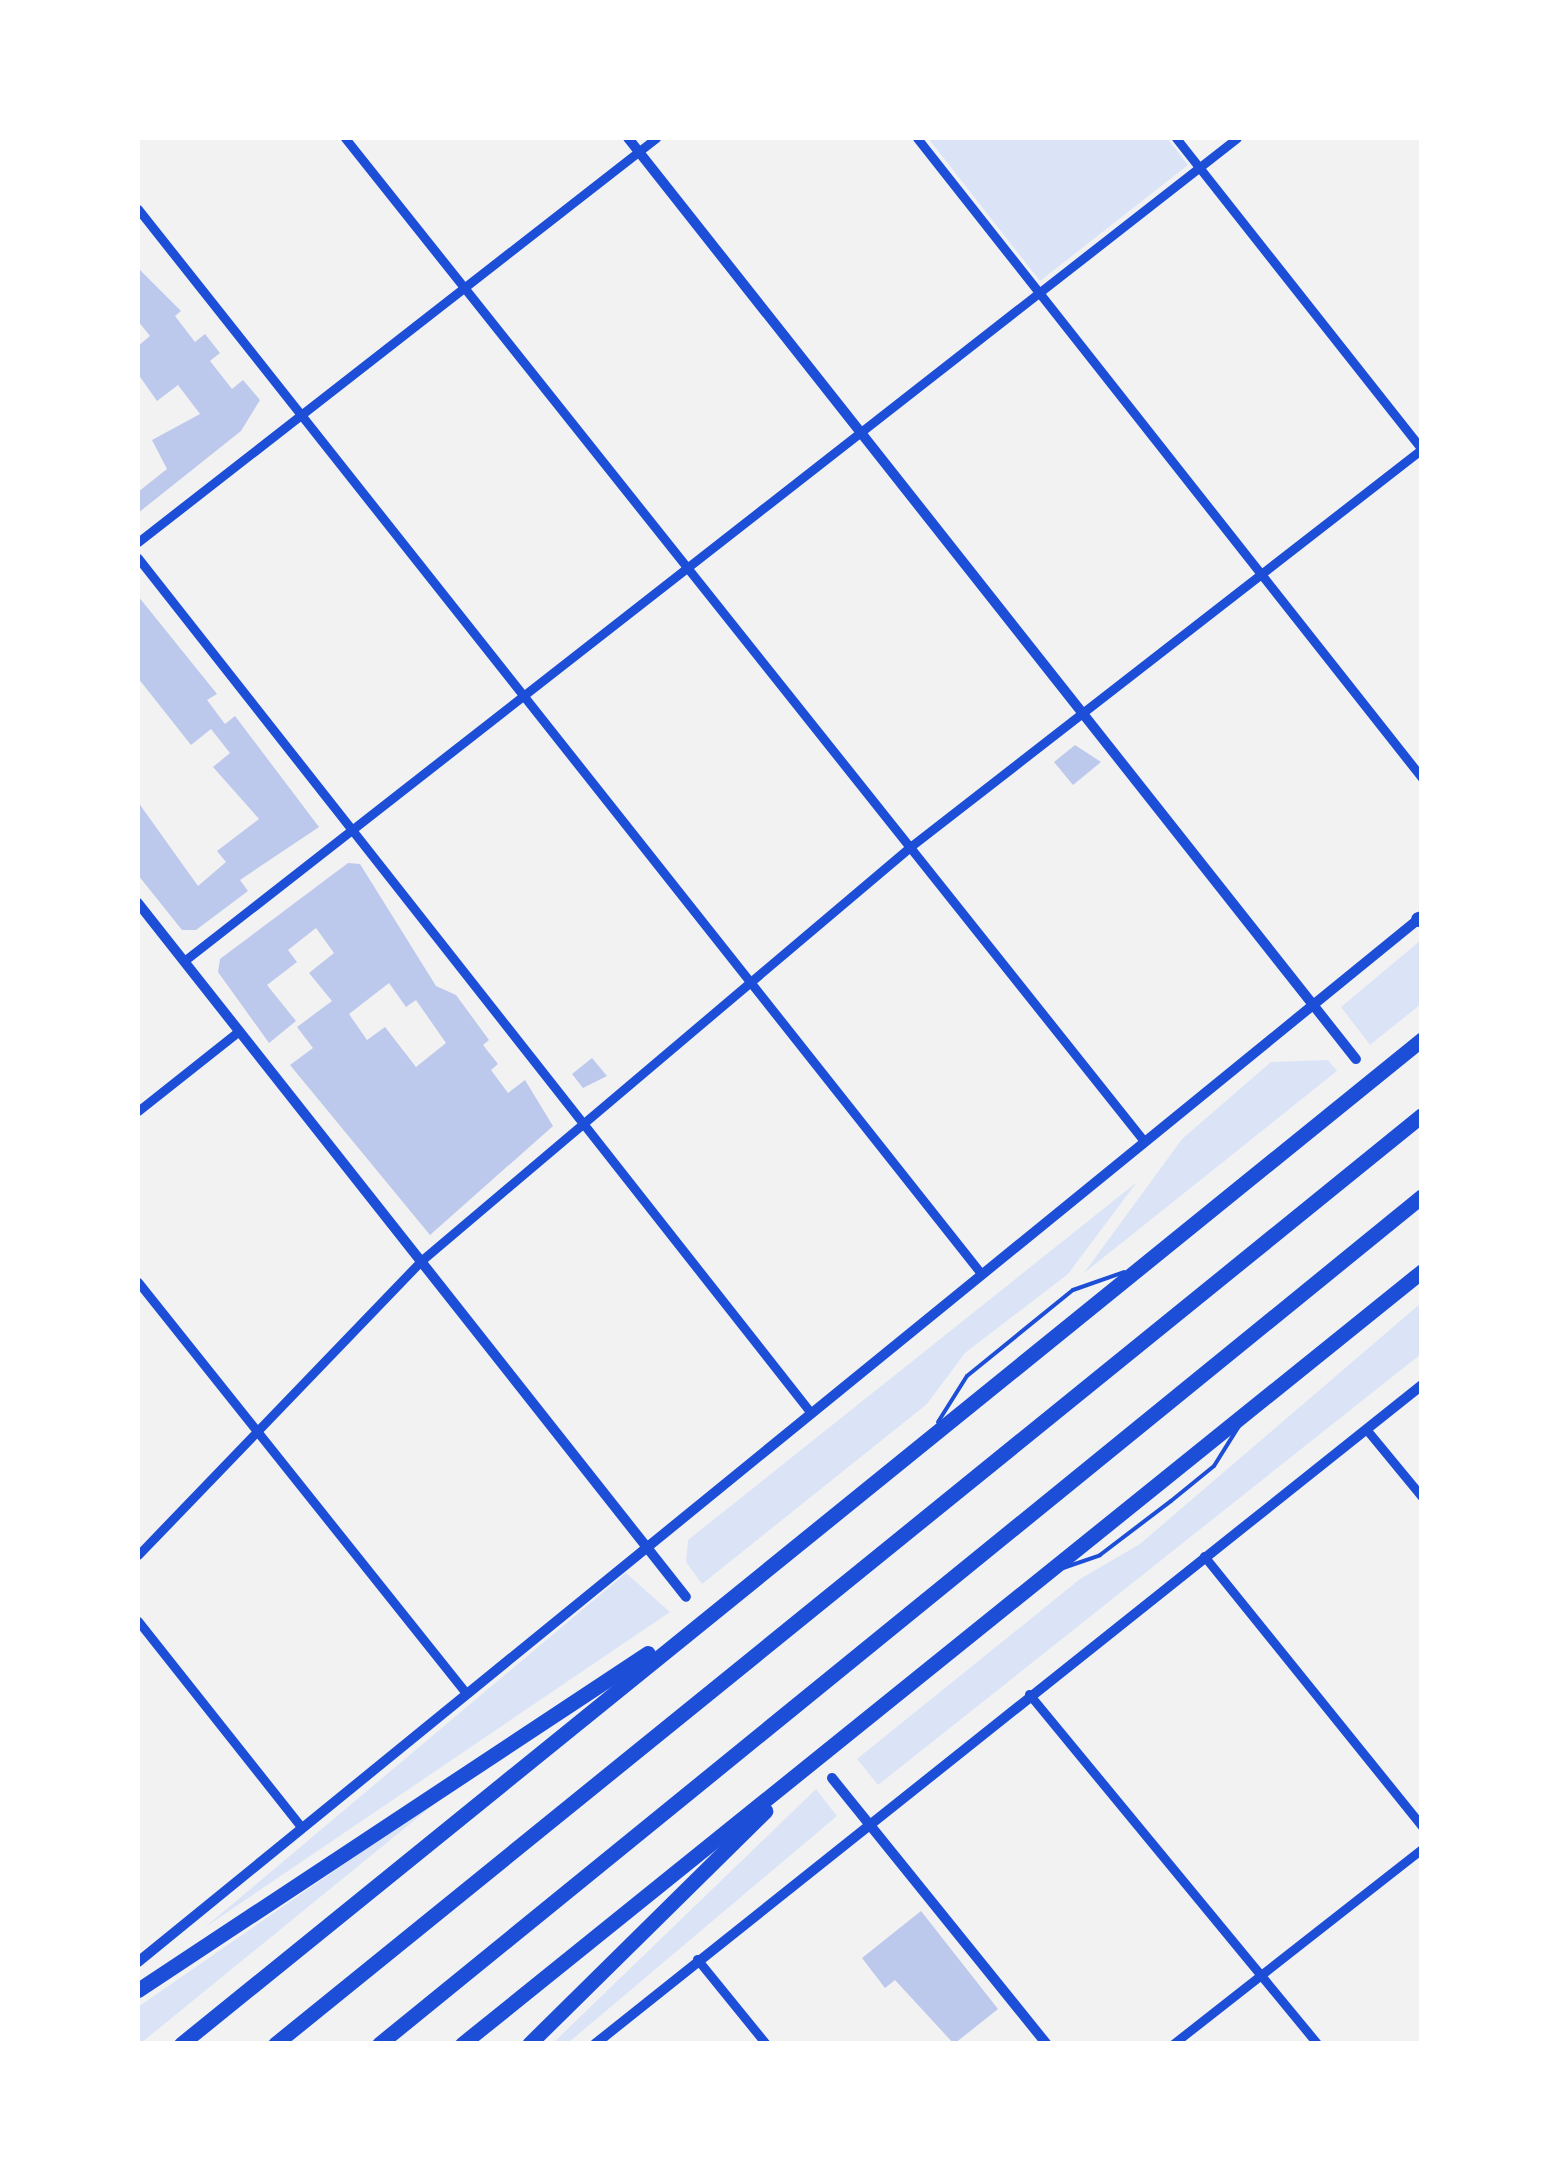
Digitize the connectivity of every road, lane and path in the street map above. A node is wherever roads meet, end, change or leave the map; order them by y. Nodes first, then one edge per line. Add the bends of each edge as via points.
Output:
1 (345, 138) edge
2 (628, 138) edge
3 (656, 138) edge
4 (917, 138) edge
5 (1176, 138) edge
6 (1237, 138) edge
7 (638, 151) junction
8 (1200, 167) junction
9 (138, 209) edge
10 (464, 288) junction
11 (1039, 292) junction
12 (299, 416) junction
13 (864, 432) junction
14 (1421, 449) edge
15 (138, 542) edge
16 (138, 558) edge
17 (687, 568) junction
18 (1260, 578) junction
19 (525, 694) junction
20 (1085, 710) junction
21 (1422, 778) edge
22 (354, 830) junction
23 (910, 847) junction
24 (138, 903) edge
25 (1420, 918) edge
26 (184, 961) junction
27 (748, 986) junction
28 (1310, 1001) junction
29 (239, 1031) junction
30 (1422, 1039) edge
31 (1356, 1059) dead end
32 (138, 1111) edge
33 (1422, 1115) edge
34 (583, 1124) junction
35 (1144, 1141) junction
36 (1419, 1198) edge
37 (422, 1260) junction
38 (1138, 1267) junction
39 (1422, 1271) edge
40 (980, 1272) junction
41 (138, 1282) edge
42 (1422, 1384) edge
43 (808, 1409) junction
44 (1366, 1430) junction
45 (254, 1432) junction
46 (929, 1436) junction
47 (1422, 1496) edge
48 (646, 1541) junction
49 (138, 1555) edge
50 (1204, 1556) junction
51 (686, 1596) dead end
52 (138, 1621) edge
53 (690, 1628) junction
54 (466, 1692) junction
55 (1029, 1694) junction
56 (803, 1771) junction
57 (832, 1778) dead end
58 (866, 1820) junction
59 (1422, 1826) edge
60 (301, 1827) junction
61 (1422, 1850) edge
62 (696, 1959) junction
63 (138, 1962) edge
64 (1261, 1973) junction
65 (138, 1990) edge
66 (181, 2044) edge
67 (275, 2044) edge
68 (380, 2044) edge
69 (462, 2044) edge
70 (529, 2044) edge
71 (595, 2044) edge
72 (766, 2044) edge
73 (1046, 2044) edge
74 (1173, 2044) edge
75 (1318, 2044) edge

1 - 10 street
2 - 7 street
3 - 7 street
4 - 11 street
5 - 8 street
6 - 8 street
7 - 10 street
7 - 13 street
8 - 11 street
8 - 14 street
9 - 12 street
10 - 12 street
10 - 17 street
11 - 13 street
11 - 18 street
12 - 15 street
12 - 19 street
13 - 17 street
13 - 20 street
14 - 18 street
16 - 22 street
17 - 19 street
17 - 23 street
18 - 20 street
18 - 21 street
19 - 22 street
19 - 27 street
20 - 23 street
20 - 28 street
22 - 26 street
22 - 34 street
23 - 27 street
23 - 35 street
24 - 26 street
25 - 28 street
26 - 29 street
27 - 34 street
27 - 40 street
28 - 31 street
28 - 35 street
29 - 32 street
29 - 37 street
30 - 38 highway
33 - 67 highway
34 - 37 street
34 - 43 street
35 - 40 street
36 - 68 highway
37 - 45 street
37 - 48 street
38 - 46 highway
38 - 46 lane via 1073,1290 967,1376
39 - 56 highway
40 - 43 street
41 - 45 street
42 - 44 street
43 - 48 street
44 - 47 street
44 - 50 street
45 - 49 street
45 - 54 street
46 - 53 highway
48 - 51 street
48 - 54 street
50 - 55 street
50 - 59 street
52 - 60 street
53 - 65 highway
53 - 66 highway
54 - 60 street
55 - 58 street
55 - 64 street
56 - 69 highway
56 - 70 highway
57 - 58 street
58 - 62 street
58 - 73 street
60 - 63 street
61 - 64 street
62 - 71 street
62 - 72 street
64 - 74 street
64 - 75 street

